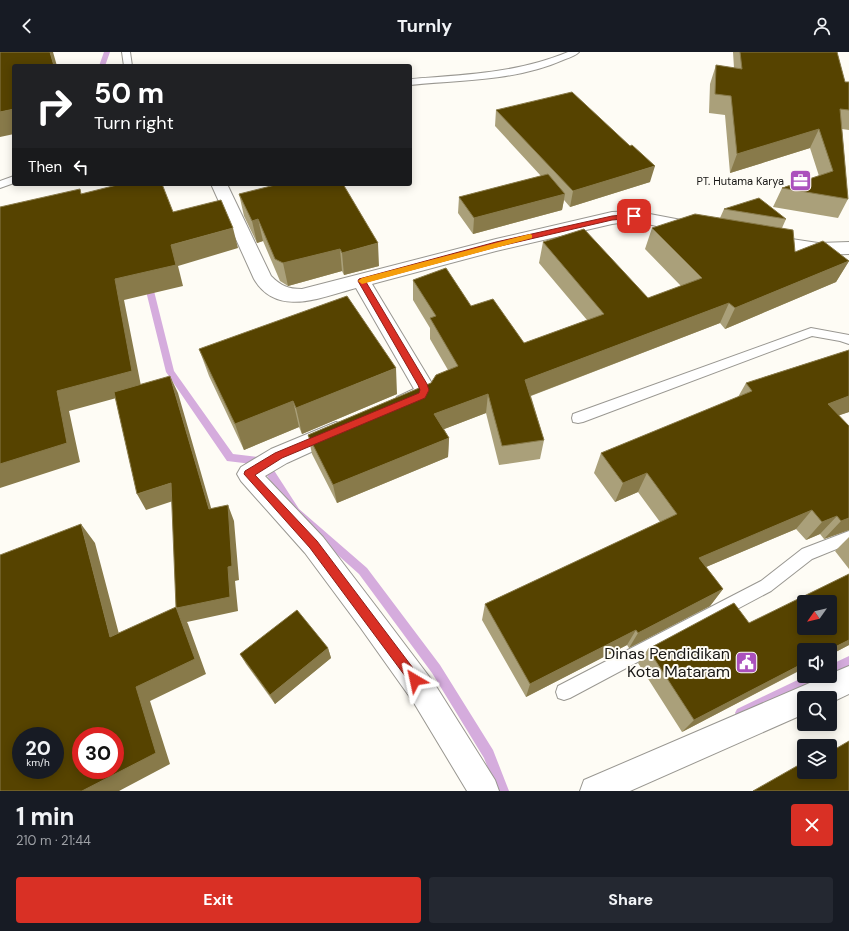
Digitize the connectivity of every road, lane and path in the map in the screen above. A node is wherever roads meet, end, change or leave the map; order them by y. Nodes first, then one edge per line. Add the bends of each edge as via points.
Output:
1 (126, 52) edge
2 (574, 52) edge
3 (128, 64) edge
4 (412, 82) edge
5 (12, 180) edge
6 (0, 185) edge
7 (220, 186) edge
8 (717, 232) edge
9 (749, 238) edge
10 (849, 248) edge
11 (361, 281) junction
12 (849, 340) edge
13 (386, 410) edge
14 (578, 418) dead end
15 (350, 426) edge
16 (849, 537) edge
17 (849, 680) edge
18 (824, 691) edge
19 (564, 692) dead end
20 (797, 703) edge
21 (484, 791) edge
22 (594, 791) edge

1 - 3 lane
2 - 4 lane via 541,65 499,73
5 - 6 lane
7 - 11 street via 264,279 273,290 283,295 302,296
8 - 11 street via 634,216 612,218 496,245
9 - 10 street via 812,248
11 - 13 street via 425,390 422,396
12 - 14 lane via 811,332
15 - 21 street via 268,462 248,474 314,545 370,618 424,693
16 - 19 lane via 807,554 766,586
17 - 18 street
20 - 22 street

